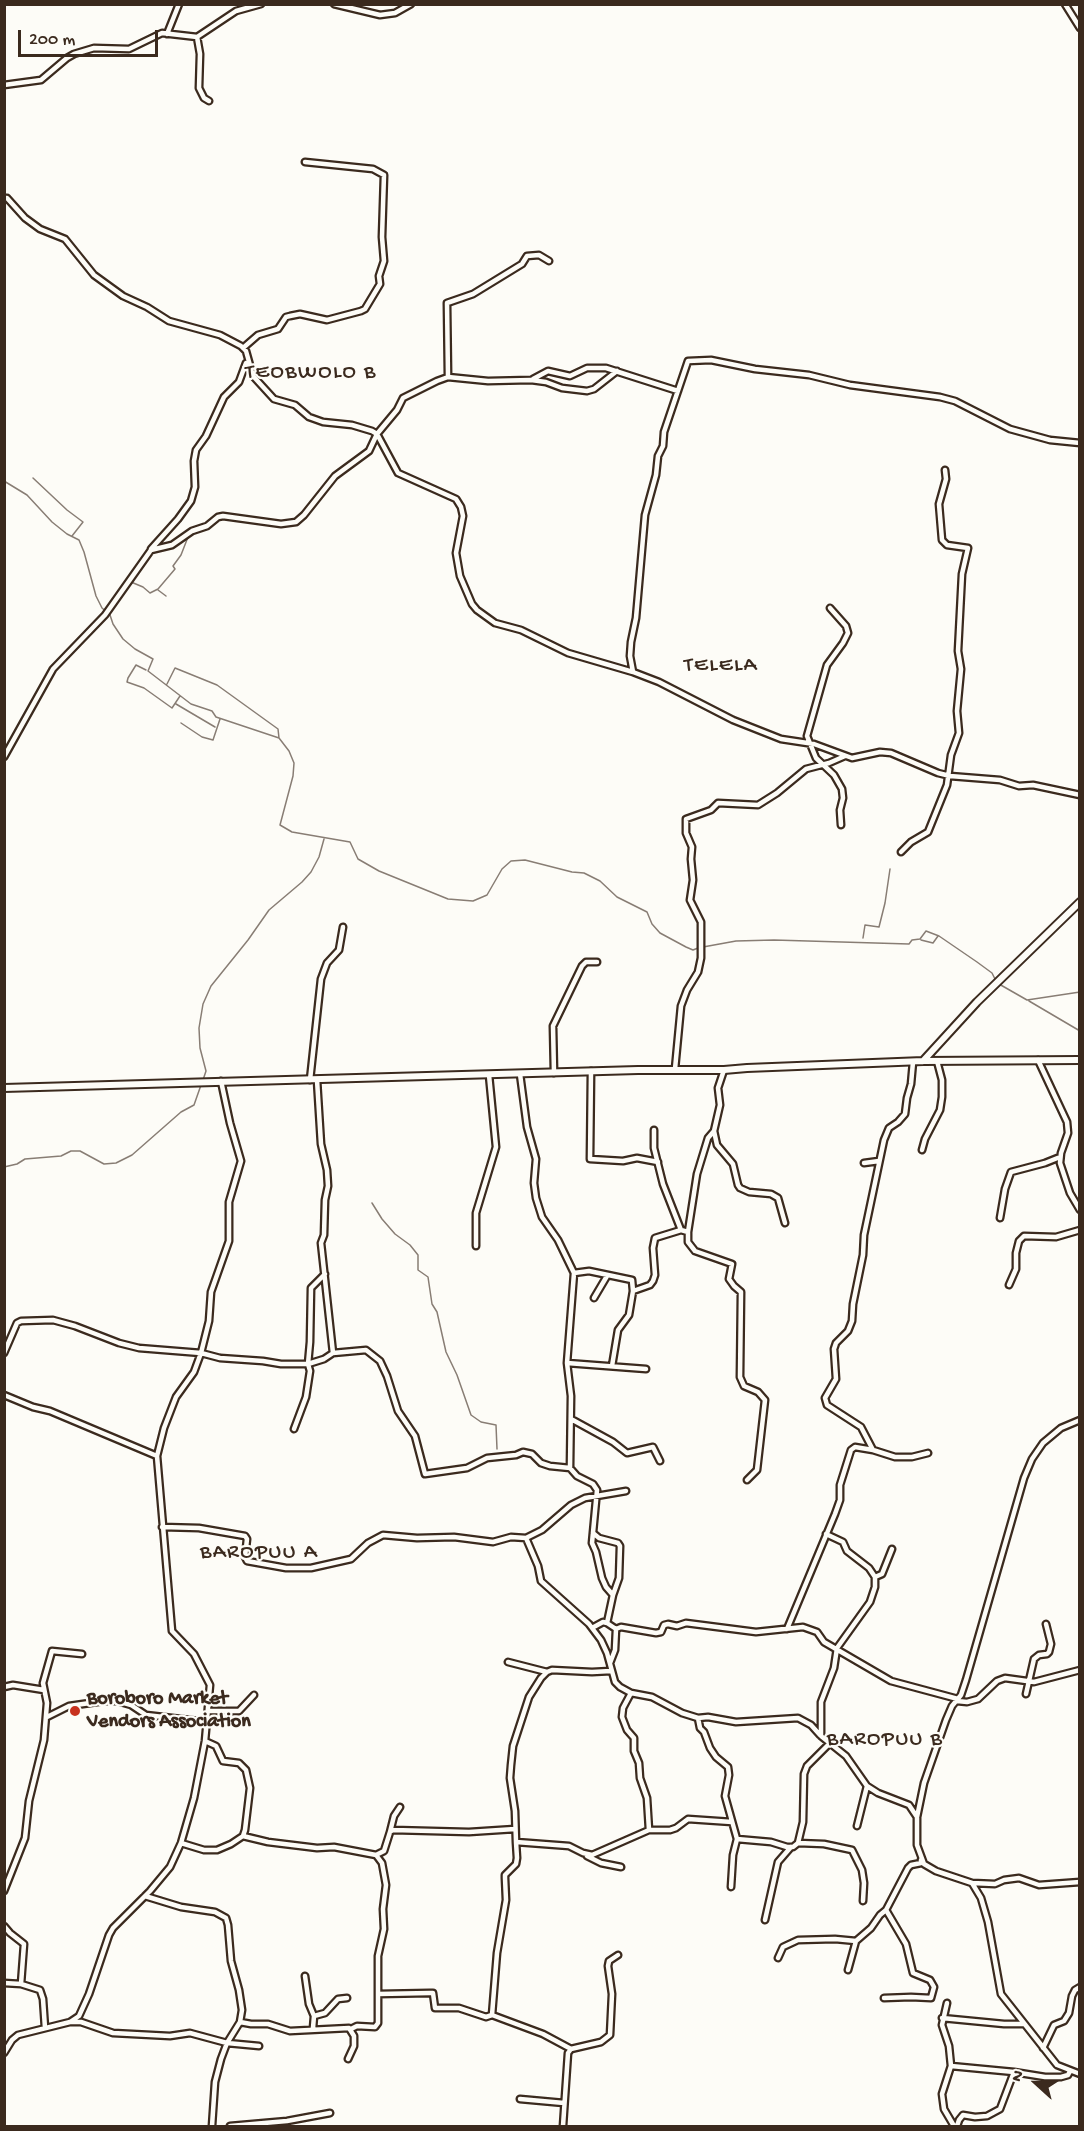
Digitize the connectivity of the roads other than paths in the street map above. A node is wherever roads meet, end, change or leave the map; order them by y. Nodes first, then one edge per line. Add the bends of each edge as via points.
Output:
1 (179, 4) edge
2 (261, 4) edge
3 (334, 4) edge
4 (411, 4) edge
5 (1065, 4) edge
6 (1080, 28) edge
7 (167, 34) junction
8 (197, 37) junction
9 (4, 85) edge
10 (209, 101) dead end
11 (305, 162) dead end
12 (4, 198) edge
13 (549, 261) dead end
14 (243, 348) junction
15 (247, 357) junction
16 (617, 371) junction
17 (448, 377) junction
18 (531, 380) junction
19 (678, 391) junction
20 (377, 434) junction
21 (1080, 443) edge
22 (945, 470) dead end
23 (151, 549) junction
24 (830, 608) dead end
25 (633, 672) junction
26 (810, 743) junction
27 (845, 756) junction
28 (4, 757) edge
29 (823, 765) junction
30 (950, 776) junction
31 (1080, 795) edge
32 (842, 825) dead end
33 (901, 852) dead end
34 (1080, 902) edge
35 (343, 927) dead end
36 (597, 962) dead end
37 (1038, 1060) junction
38 (1080, 1060) edge
39 (923, 1061) junction
40 (937, 1061) junction
41 (913, 1062) junction
42 (675, 1069) junction
43 (724, 1070) junction
44 (591, 1071) junction
45 (554, 1072) junction
46 (520, 1074) junction
47 (489, 1075) junction
48 (313, 1080) junction
49 (221, 1081) junction
50 (4, 1088) edge
51 (654, 1130) dead end
52 (714, 1131) junction
53 (922, 1150) dead end
54 (1060, 1157) junction
55 (879, 1161) junction
56 (658, 1162) junction
57 (864, 1163) dead end
58 (1080, 1210) edge
59 (1000, 1218) dead end
60 (784, 1223) dead end
61 (681, 1230) junction
62 (1080, 1230) edge
63 (688, 1232) junction
64 (476, 1246) dead end
65 (574, 1273) junction
66 (325, 1274) junction
67 (607, 1276) junction
68 (1009, 1285) dead end
69 (633, 1291) junction
70 (594, 1298) dead end
71 (4, 1353) edge
72 (201, 1353) junction
73 (333, 1353) junction
74 (567, 1363) junction
75 (308, 1364) junction
76 (612, 1366) junction
77 (646, 1369) dead end
78 (4, 1395) edge
79 (571, 1419) junction
80 (1080, 1420) edge
81 (294, 1429) dead end
82 (873, 1450) junction
83 (928, 1453) dead end
84 (157, 1456) junction
85 (660, 1461) dead end
86 (570, 1468) junction
87 (747, 1480) dead end
88 (626, 1491) dead end
89 (597, 1495) junction
90 (162, 1527) junction
91 (592, 1533) junction
92 (826, 1534) junction
93 (526, 1538) junction
94 (892, 1549) dead end
95 (875, 1577) junction
96 (613, 1595) junction
97 (607, 1623) junction
98 (1046, 1624) dead end
99 (592, 1629) junction
100 (615, 1629) junction
101 (787, 1629) junction
102 (837, 1648) junction
103 (82, 1654) dead end
104 (508, 1662) dead end
105 (610, 1663) junction
106 (1080, 1670) edge
107 (611, 1671) junction
108 (547, 1672) junction
109 (1030, 1682) junction
110 (4, 1687) edge
111 (44, 1690) junction
112 (631, 1693) junction
113 (1026, 1694) dead end
114 (254, 1695) dead end
115 (958, 1700) junction
116 (209, 1711) junction
117 (47, 1717) junction
118 (698, 1718) junction
119 (207, 1722) junction
120 (821, 1736) junction
121 (205, 1742) junction
122 (829, 1744) junction
123 (867, 1786) junction
124 (400, 1806) dead end
125 (917, 1817) junction
126 (732, 1822) junction
127 (857, 1826) dead end
128 (515, 1829) junction
129 (649, 1830) junction
130 (390, 1832) junction
131 (243, 1836) junction
132 (737, 1839) junction
133 (516, 1842) junction
134 (798, 1843) junction
135 (181, 1844) junction
136 (791, 1847) junction
137 (583, 1853) junction
138 (376, 1855) junction
139 (921, 1860) junction
140 (621, 1867) dead end
141 (1080, 1882) edge
142 (972, 1883) junction
143 (731, 1887) dead end
144 (4, 1891) edge
145 (145, 1896) junction
146 (863, 1901) dead end
147 (886, 1910) junction
148 (765, 1920) dead end
149 (4, 1926) edge
150 (856, 1941) junction
151 (618, 1955) dead end
152 (778, 1958) dead end
153 (848, 1970) dead end
154 (305, 1976) dead end
155 (4, 1983) edge
156 (21, 1984) junction
157 (1080, 1988) edge
158 (378, 1994) junction
159 (347, 1998) dead end
160 (884, 1998) dead end
161 (947, 2003) dead end
162 (492, 2015) junction
163 (314, 2016) junction
164 (942, 2018) junction
165 (70, 2022) junction
166 (240, 2022) junction
167 (1023, 2024) junction
168 (45, 2028) junction
169 (313, 2028) junction
170 (351, 2029) junction
171 (227, 2043) junction
172 (259, 2046) dead end
173 (1043, 2048) junction
174 (572, 2049) junction
175 (4, 2053) edge
176 (348, 2059) dead end
177 (951, 2066) junction
178 (1070, 2071) junction
179 (1014, 2073) junction
180 (1080, 2074) edge
181 (520, 2099) dead end
182 (564, 2103) junction
183 (330, 2113) dead end
184 (212, 2127) edge
185 (230, 2127) edge
186 (563, 2127) edge
187 (955, 2127) edge

1 - 7 street
2 - 8 street via 236,11
3 - 4 street via 380,15 395,13
5 - 6 street
7 - 8 street
7 - 9 street via 157,34 129,49 79,52 40,80
8 - 10 street via 199,88
11 - 14 street via 373,169 384,175 384,261 380,284 361,311 327,320 290,315 278,329 258,335
12 - 14 street via 40,229 65,239 94,275 123,296 169,321 220,335
13 - 17 street via 539,255 527,256 522,264 473,294 447,303
14 - 15 street
15 - 20 street via 253,376 273,399 295,405 322,422
15 - 23 street via 239,382 224,397 196,450 191,501
16 - 18 street via 586,368 570,376 548,371
16 - 18 street via 586,391
16 - 19 street
17 - 18 street
17 - 20 street via 403,398
19 - 21 street via 687,363 711,360 940,397 1010,429
19 - 25 street via 645,515 631,642
20 - 23 street via 369,451 335,476 296,522 281,524 223,516 172,545
20 - 25 street via 398,473 458,502 463,516 456,561 464,588 477,610 495,623 521,630 568,653
22 - 30 street via 939,504 942,540 946,545 968,548 962,574 958,651 962,669 957,711 959,733 951,755
23 - 28 street via 105,615 53,669
24 - 26 street via 848,633 821,681 807,733
25 - 26 street via 750,727 781,739
26 - 27 street
26 - 29 street
27 - 29 street
27 - 30 street via 891,753
29 - 32 street via 842,789
29 - 42 street via 806,769 758,805 718,803 711,810 686,819 692,847 690,900 701,922 701,958 681,1006
30 - 31 street via 1000,780
30 - 33 street via 928,832
34 - 39 street via 977,1002
35 - 48 street via 339,950 321,979
36 - 45 street via 582,966 554,1026
37 - 38 street
37 - 40 street
37 - 54 street via 1067,1122
39 - 40 street
39 - 41 street
40 - 53 street via 942,1080 940,1110
41 - 43 street
41 - 55 street via 905,1114 887,1131
42 - 43 street
42 - 44 street
43 - 52 street via 718,1088 720,1105
44 - 45 street
44 - 56 street via 590,1159 637,1158
45 - 46 street
46 - 47 street
46 - 65 street via 536,1159 536,1198
47 - 48 street
47 - 64 street via 496,1147 476,1213
48 - 49 street
48 - 66 street via 328,1178 321,1243
49 - 50 street
49 - 72 street via 241,1161 229,1202 229,1241 210,1292 209,1321
51 - 56 street
52 - 60 street via 717,1145 736,1168 738,1185 749,1192 776,1196
52 - 63 street via 700,1161
54 - 58 street via 1063,1174
54 - 59 street via 1011,1172
55 - 57 street
55 - 82 street via 852,1321 836,1343 836,1379 825,1398 827,1405 861,1427
56 - 61 street
61 - 63 street
61 - 69 street via 655,1238 653,1281
62 - 68 street via 1056,1237 1024,1236 1017,1247 1016,1269
63 - 87 street via 688,1242 695,1251 732,1264 729,1279 741,1292 740,1377 744,1386 765,1400 757,1470
65 - 67 street via 589,1271
65 - 74 street
66 - 73 street
66 - 75 street via 311,1288
67 - 69 street via 631,1279
67 - 70 street
69 - 76 street via 629,1315 618,1330
71 - 72 street via 17,1323 53,1320 139,1348
72 - 75 street via 220,1358
72 - 84 street via 194,1372 176,1397
73 - 75 street
73 - 86 street via 366,1350 380,1361 398,1411 414,1436 425,1474 467,1468 487,1458 523,1452 541,1463
74 - 76 street
74 - 79 street
75 - 81 street via 306,1397
76 - 77 street
78 - 84 street
79 - 85 street via 627,1453 653,1447
79 - 86 street
80 - 115 street via 1061,1428 1032,1459
82 - 83 street via 899,1457
82 - 92 street via 851,1450 840,1485 840,1500
84 - 90 street
86 - 89 street via 592,1484
88 - 89 street
89 - 91 street
89 - 93 street via 571,1505 542,1530
90 - 93 street via 200,1528 245,1536 247,1561 286,1568 311,1568 351,1559 383,1535 493,1542
90 - 116 street via 172,1631 203,1668 210,1685
91 - 96 street via 602,1578
91 - 96 street via 620,1546 619,1578
92 - 95 street via 843,1542 847,1551
92 - 101 street
93 - 99 street via 541,1581
94 - 95 street via 882,1574
95 - 102 street via 870,1602
96 - 97 street
97 - 99 street
97 - 100 street
98 - 109 street via 1049,1652 1034,1659
99 - 105 street
100 - 101 street via 657,1633 668,1624 686,1623 756,1632
100 - 105 street via 615,1650
101 - 102 street via 811,1629
102 - 115 street via 891,1681
102 - 120 street via 821,1702
103 - 111 street via 52,1650
104 - 108 street
105 - 107 street
106 - 109 street
107 - 108 street
107 - 112 street via 620,1688
108 - 128 street via 529,1697 513,1746 510,1778
109 - 113 street
109 - 115 street via 1005,1678 978,1699
110 - 111 street
111 - 117 street
112 - 118 street via 652,1697
112 - 129 street via 622,1717 634,1738 647,1798
114 - 116 street via 239,1711
115 - 125 street via 946,1720 924,1783
116 - 119 street
117 - 119 street via 69,1706 117,1701 146,1715
117 - 144 street via 25,1838
118 - 120 street via 736,1722 798,1718
118 - 126 street via 710,1748 728,1767 725,1796
119 - 121 street
120 - 122 street
121 - 131 street via 216,1746 223,1761 238,1763 246,1770 250,1791
121 - 135 street via 195,1798
122 - 123 street via 846,1756
122 - 134 street via 804,1773 803,1822
123 - 125 street via 909,1805
123 - 127 street
124 - 130 street
125 - 139 street
126 - 129 street via 688,1819 669,1830
126 - 132 street
128 - 130 street
128 - 133 street
129 - 137 street via 598,1853
130 - 138 street via 384,1851
131 - 135 street via 217,1850
131 - 138 street
132 - 136 street
132 - 143 street
133 - 137 street via 571,1846
133 - 162 street via 518,1858 505,1875 506,1900
134 - 136 street
134 - 146 street via 852,1850 862,1870
135 - 145 street via 165,1875
136 - 148 street via 778,1862
137 - 140 street via 601,1863
138 - 158 street via 382,1863 386,1885
139 - 142 street via 936,1871
139 - 147 street via 910,1865
141 - 142 street via 1039,1885 1019,1878 995,1884
142 - 167 street via 981,1898 1001,1994
145 - 165 street via 113,1928 81,2012
145 - 166 street via 226,1918 242,2010
147 - 150 street
147 - 160 street via 906,1944 913,1973 930,1980 934,1987 931,1998
149 - 156 street via 25,1946
150 - 152 street via 798,1940 783,1947
150 - 153 street
151 - 174 street via 608,1966 612,1994 610,2035 601,2042
154 - 163 street
155 - 156 street
156 - 168 street via 40,1990
157 - 173 street via 1072,1996 1067,2018 1053,2025
158 - 162 street via 433,1993 435,2007
158 - 170 street via 378,2024
159 - 163 street via 338,1999 325,2013
161 - 164 street
162 - 174 street
163 - 169 street
164 - 167 street
164 - 177 street
165 - 168 street
165 - 171 street via 138,2036 190,2033
166 - 169 street via 290,2031
166 - 171 street
167 - 173 street
168 - 175 street via 18,2036
169 - 170 street
170 - 176 street via 354,2046
171 - 172 street
171 - 184 street via 215,2082
173 - 178 street via 1057,2065
174 - 182 street via 567,2056
177 - 179 street
177 - 187 street via 942,2094 944,2109
178 - 179 street via 1061,2077
178 - 180 street
179 - 187 street via 1000,2109 987,2116 963,2115
181 - 182 street
182 - 186 street
183 - 185 street

